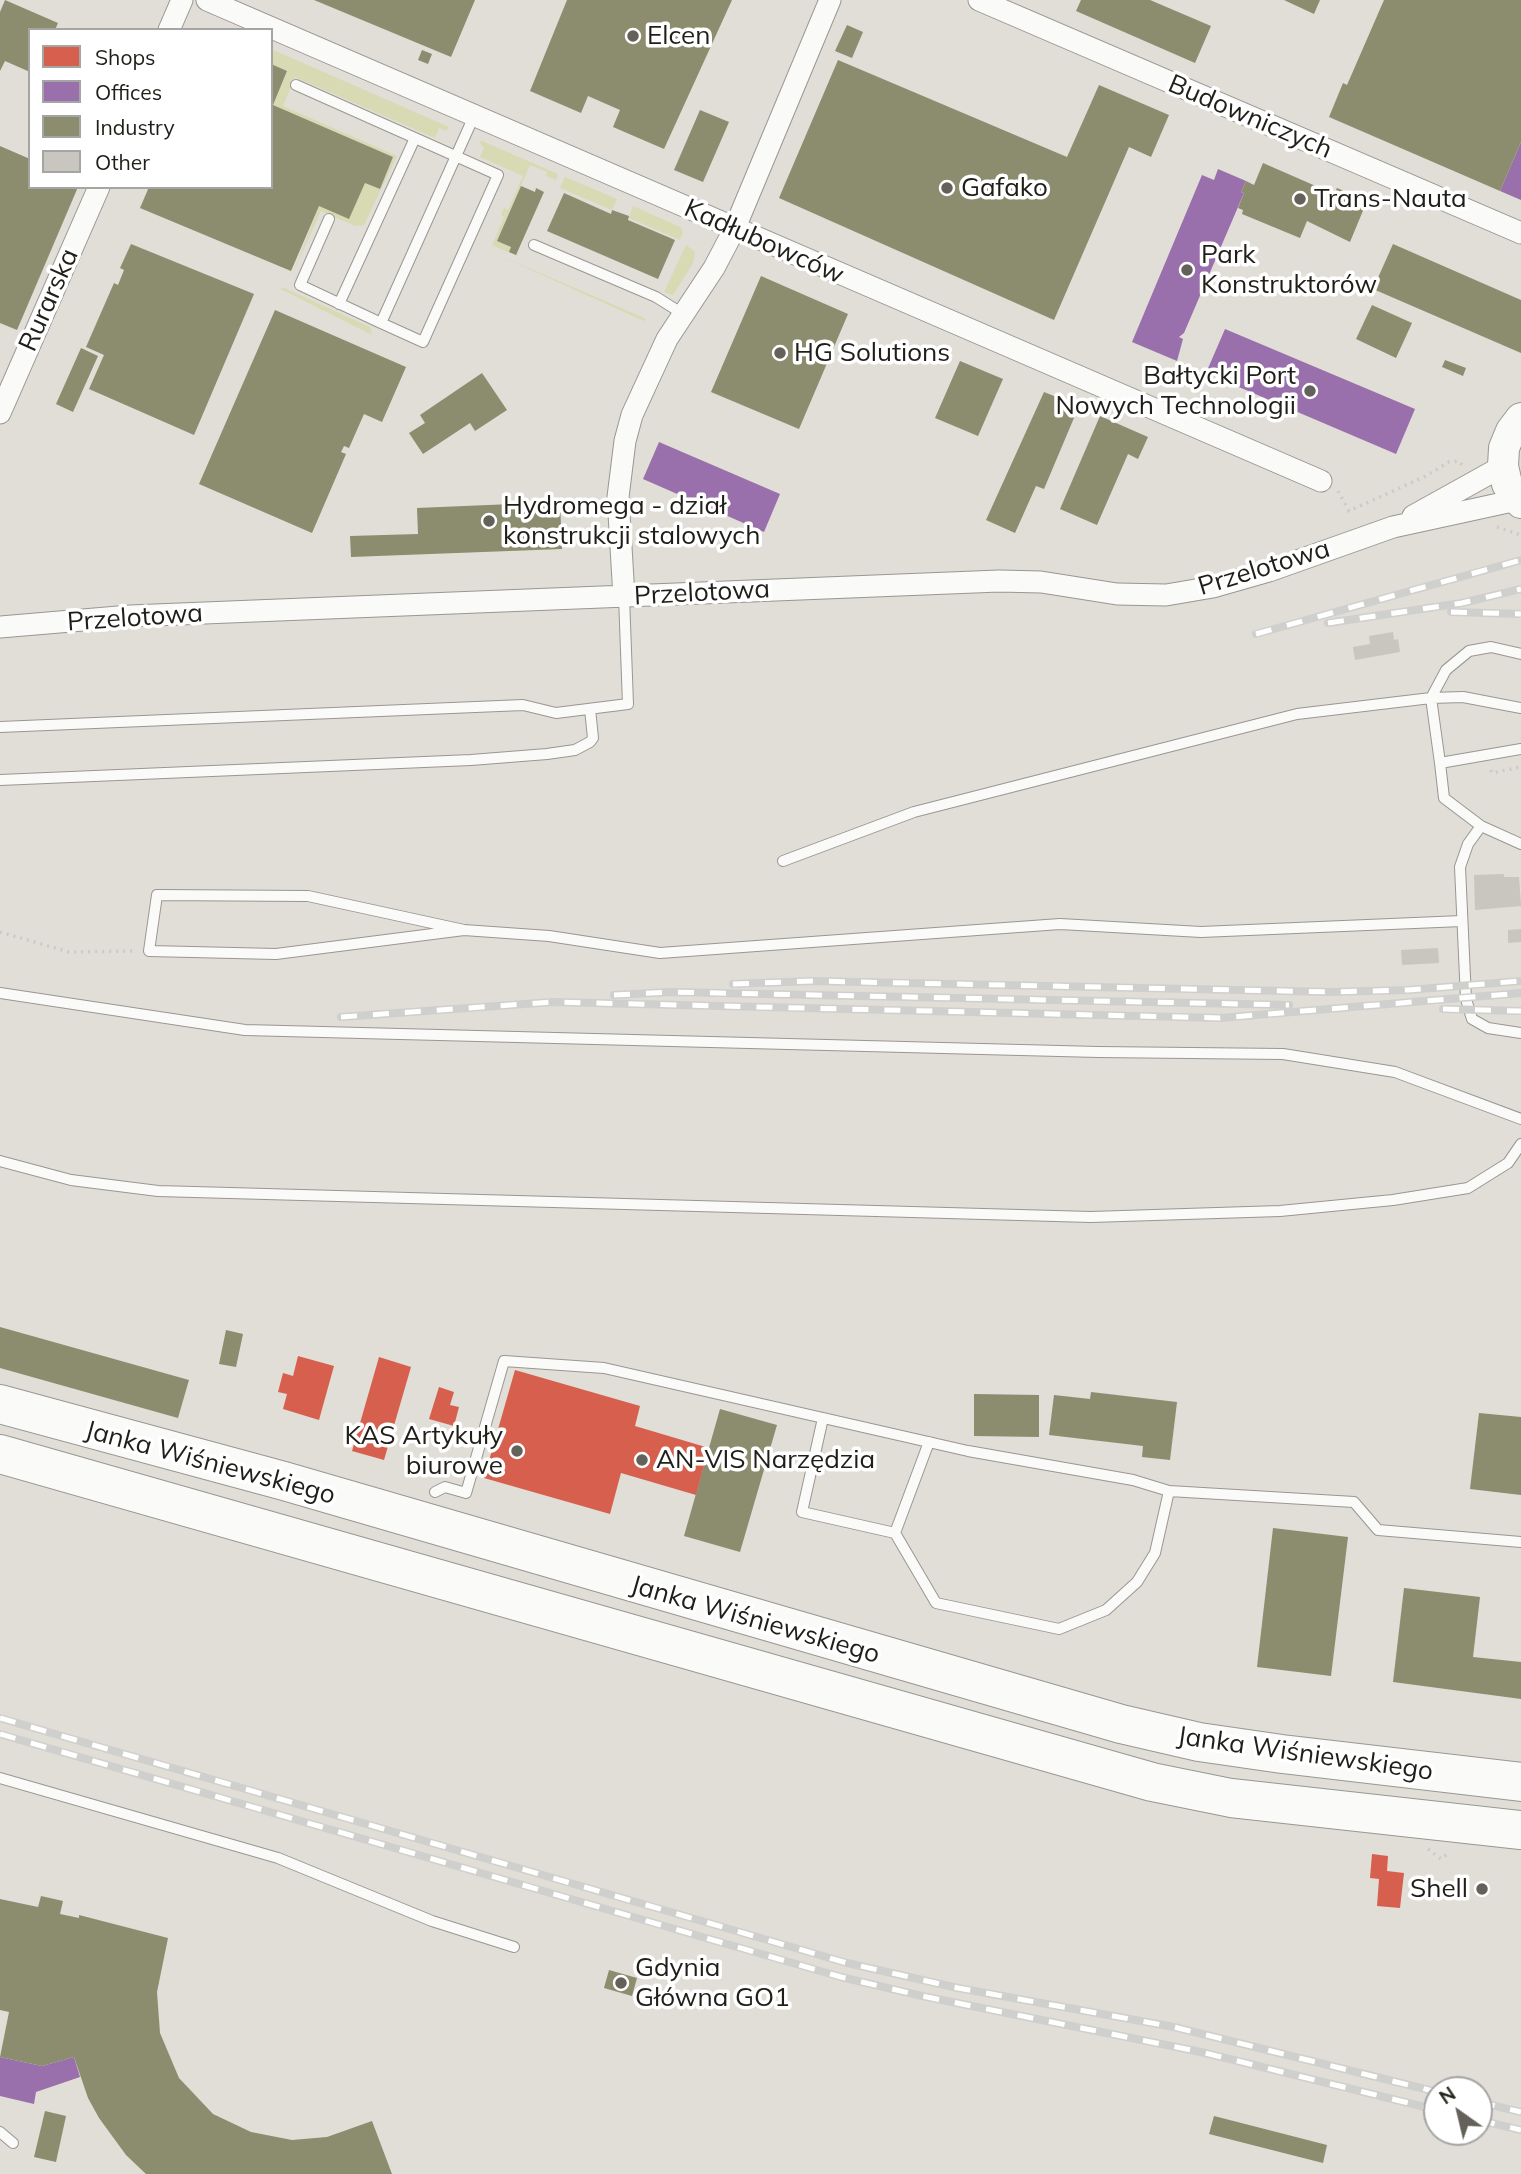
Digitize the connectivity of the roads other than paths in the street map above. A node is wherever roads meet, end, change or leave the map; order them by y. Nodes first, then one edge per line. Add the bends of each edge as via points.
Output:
1 (182, 0) edge
2 (207, 0) edge
3 (830, 0) edge
4 (979, 0) edge
5 (170, 28) edge
6 (271, 28) edge
7 (273, 29) edge
8 (296, 85) dead end
9 (474, 116) junction
10 (415, 138) junction
11 (455, 156) junction
12 (98, 189) edge
13 (329, 219) dead end
14 (734, 230) junction
15 (1521, 233) edge
16 (534, 245) dead end
17 (339, 304) junction
18 (683, 314) junction
19 (381, 323) junction
20 (0, 413) edge
21 (1521, 418) edge
22 (1503, 466) junction
23 (1321, 481) dead end
24 (1519, 502) edge
25 (1392, 527) junction
26 (624, 597) junction
27 (0, 627) edge
28 (1521, 654) edge
29 (1431, 698) junction
30 (1521, 708) edge
31 (590, 709) junction
32 (0, 727) edge
33 (1521, 748) edge
34 (1440, 763) junction
35 (0, 780) edge
36 (1480, 826) junction
37 (1521, 844) edge
38 (783, 861) dead end
39 (1462, 921) junction
40 (464, 930) junction
41 (0, 993) edge
42 (1521, 1032) edge
43 (1521, 1119) edge
44 (1521, 1144) edge
45 (0, 1161) edge
46 (0, 1404) edge
47 (823, 1418) junction
48 (929, 1442) junction
49 (0, 1454) edge
50 (1168, 1491) junction
51 (435, 1492) dead end
52 (895, 1533) junction
53 (1521, 1542) edge
54 (0, 1778) edge
55 (1521, 1782) edge
56 (1521, 1830) edge
57 (514, 1947) dead end
58 (0, 2132) edge
59 (13, 2143) dead end

1 - 5 street
2 - 6 street, Kadłubowców
3 - 14 street
4 - 15 street, Budowniczych
7 - 9 street, Kadłubowców
8 - 10 lane
9 - 11 lane
9 - 14 street, Kadłubowców
10 - 11 lane
10 - 17 lane
11 - 19 lane
11 - 19 lane via 498,175 423,342
12 - 20 street, Rurarska
13 - 17 lane via 299,285
14 - 18 street
14 - 23 street, Kadłubowców
16 - 18 lane via 656,297
17 - 19 lane
18 - 26 street via 642,389 625,441 618,497
21 - 22 street via 1504,448
22 - 24 street via 1507,484
22 - 25 street, Przelotowa
24 - 25 street, Przelotowa
25 - 26 street, Przelotowa via 1269,571 1166,595 999,580
26 - 27 street, Przelotowa via 130,616
26 - 31 lane via 628,704
28 - 29 lane via 1491,647 1469,651 1446,670
29 - 30 lane via 1463,697
29 - 34 lane
29 - 38 lane via 1349,705 1284,717 914,812
31 - 32 lane via 556,713 523,705
31 - 35 lane via 590,742 575,750 547,754
33 - 34 lane
34 - 36 lane via 1444,798
36 - 37 lane
36 - 39 lane via 1460,867
39 - 40 lane via 1201,932 1060,924 660,953 549,936
39 - 42 lane via 1466,999 1472,1019 1488,1028
40 - 40 lane via 275,954 149,951 157,895 308,896
41 - 43 lane via 245,1030 1283,1054 1395,1072
44 - 45 lane via 1508,1163 1468,1188 1280,1211 1091,1217 158,1191 71,1180
46 - 55 highway, Janka Wiśniewskiego via 284,1481 1121,1724 1235,1747
47 - 48 lane
47 - 51 lane via 604,1368 504,1361 466,1493 445,1487
47 - 52 lane via 802,1512
48 - 50 lane via 1133,1480
48 - 52 lane
49 - 56 highway, Janka Wiśniewskiego via 1152,1782 1231,1798
50 - 52 lane via 1156,1553 1137,1582 1107,1610 1059,1629 936,1603
50 - 53 lane via 1354,1502 1378,1530
54 - 57 lane via 278,1858 432,1921
58 - 59 lane

